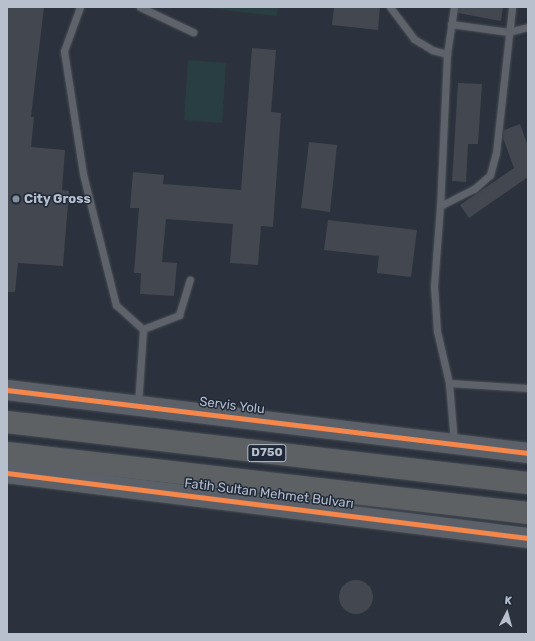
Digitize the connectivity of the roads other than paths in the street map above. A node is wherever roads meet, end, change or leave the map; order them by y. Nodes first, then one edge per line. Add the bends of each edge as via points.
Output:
1 (80, 7) edge
2 (140, 7) edge
3 (390, 7) edge
4 (454, 7) edge
5 (512, 7) edge
6 (451, 24) junction
7 (528, 27) edge
8 (193, 32) dead end
9 (508, 32) junction
10 (447, 54) junction
11 (440, 206) junction
12 (190, 280) dead end
13 (143, 329) junction
14 (450, 383) junction
15 (528, 388) edge
16 (7, 390) edge
17 (138, 405) junction
18 (7, 422) edge
19 (455, 445) junction
20 (528, 453) edge
21 (7, 454) edge
22 (7, 473) edge
23 (528, 483) edge
24 (528, 513) edge
25 (528, 538) edge

1 - 13 lane via 64,51 83,174 116,305
2 - 8 lane
3 - 10 lane via 414,39 432,50
4 - 6 lane
5 - 9 lane
6 - 9 lane
6 - 10 lane
7 - 9 lane
9 - 11 lane via 496,153 490,174 474,189
10 - 11 lane
11 - 14 lane via 434,286 437,331
12 - 13 lane via 179,315
13 - 17 lane
14 - 15 lane
14 - 19 lane
16 - 17 street, Servis Yolu
17 - 19 street, Servis Yolu
18 - 23 highway, D750
19 - 20 street, Servis Yolu
21 - 24 highway, Fatih Sultan Mehmet Bulvarı / D750
22 - 25 street, Fatih Sultan Mehmet Bulvarı

